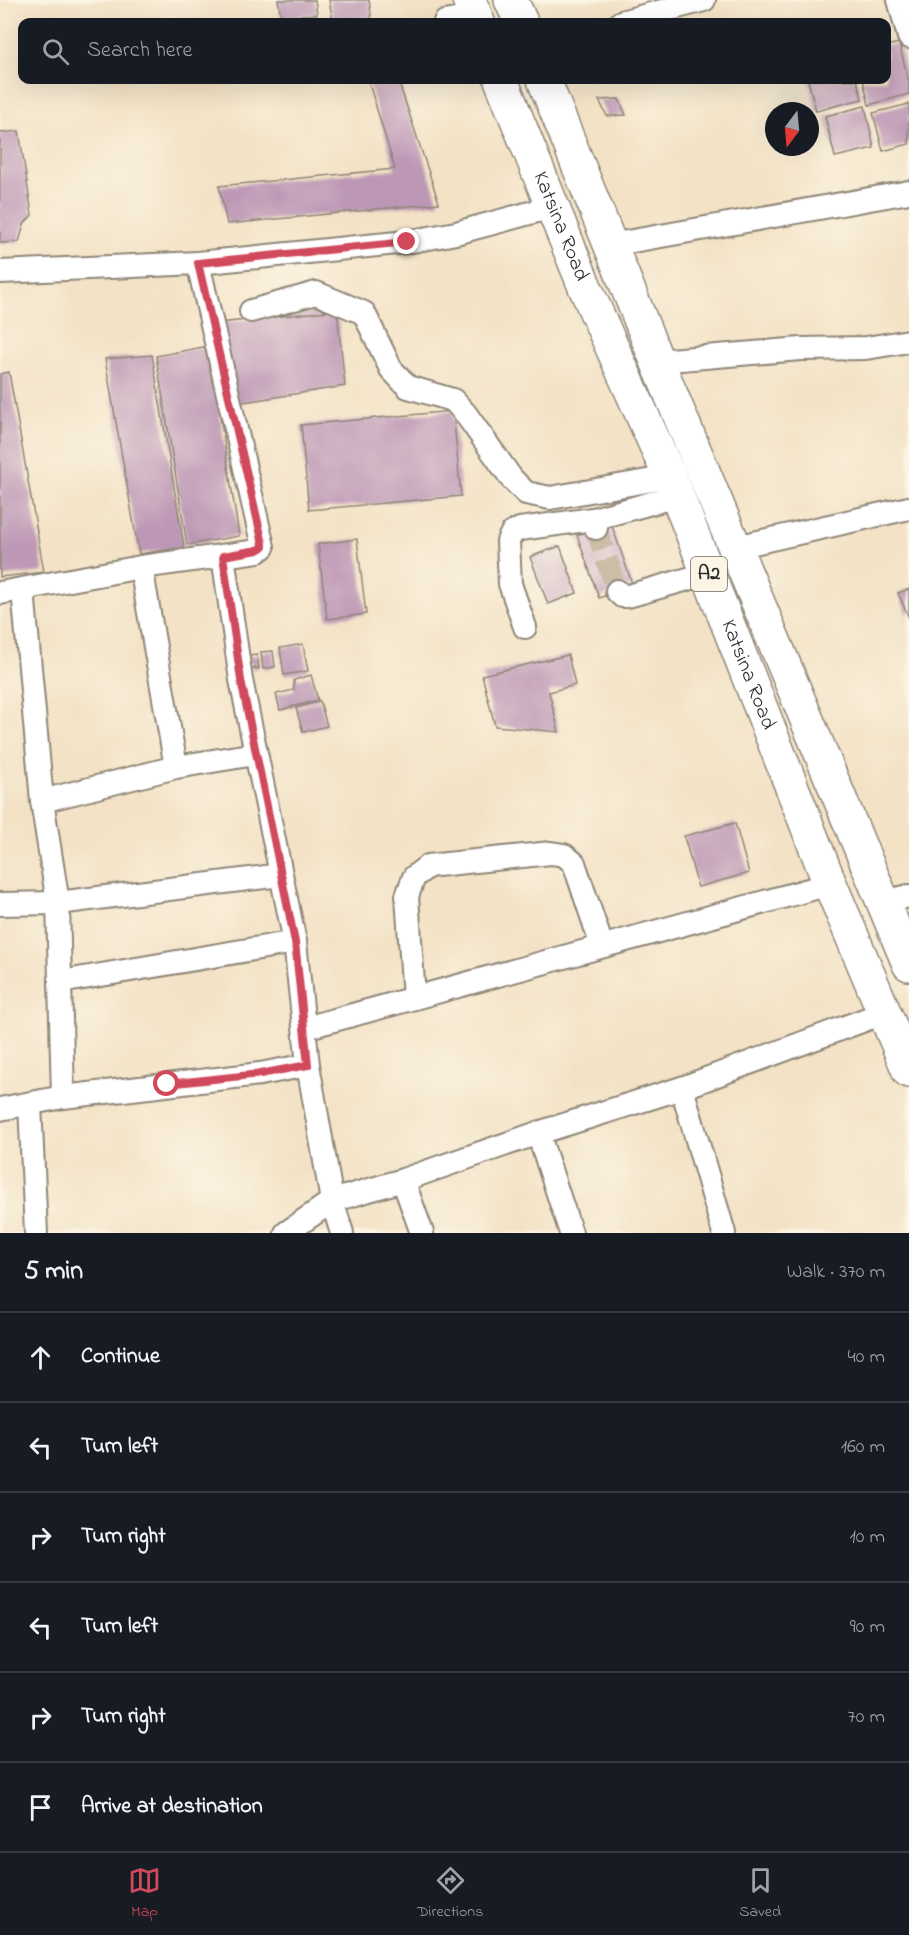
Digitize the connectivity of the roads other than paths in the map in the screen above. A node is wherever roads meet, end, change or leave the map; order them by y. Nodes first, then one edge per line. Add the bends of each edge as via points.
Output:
1 (511, 0) edge
2 (704, 0) edge
3 (899, 0) edge
4 (519, 18) edge
5 (636, 18) edge
6 (909, 37) edge
7 (503, 84) edge
8 (546, 84) edge
9 (909, 192) edge
10 (552, 207) junction
11 (610, 245) junction
12 (198, 263) junction
13 (0, 272) edge
14 (622, 276) junction
15 (585, 287) junction
16 (251, 310) dead end
17 (909, 341) edge
18 (657, 361) junction
19 (674, 487) junction
20 (909, 508) edge
21 (736, 547) junction
22 (223, 556) junction
23 (141, 567) junction
24 (709, 573) junction
25 (23, 590) junction
26 (617, 591) dead end
27 (0, 593) edge
28 (525, 627) dead end
29 (255, 754) junction
30 (176, 767) junction
31 (42, 801) junction
32 (281, 875) junction
33 (830, 884) junction
34 (896, 899) edge
35 (58, 903) junction
36 (0, 904) edge
37 (295, 942) junction
38 (602, 946) junction
39 (909, 964) edge
40 (60, 982) junction
41 (414, 998) junction
42 (884, 1013) junction
43 (305, 1028) junction
44 (308, 1065) junction
45 (909, 1071) edge
46 (682, 1088) junction
47 (63, 1097) junction
48 (30, 1104) junction
49 (0, 1109) edge
50 (538, 1133) junction
51 (403, 1180) junction
52 (332, 1201) junction
53 (36, 1233) edge
54 (286, 1233) edge
55 (342, 1233) edge
56 (422, 1233) edge
57 (571, 1233) edge
58 (724, 1233) edge

1 - 4 highway
2 - 5 street
3 - 6 street
7 - 10 highway, Katsina Road / A2
8 - 11 highway, A2
9 - 11 street
10 - 12 street via 407,242
10 - 15 highway, Katsina Road / A2
11 - 14 highway, A2
12 - 13 street
12 - 22 street via 263,544 258,550
14 - 15 highway
14 - 18 highway, A2
15 - 19 highway, Katsina Road / A2
16 - 19 street via 316,293 364,313 391,369 408,387 453,400 526,493 550,498
17 - 18 street via 866,348 801,349
18 - 21 highway, A2
19 - 24 highway, Katsina Road / A2
19 - 28 street via 594,524 520,529 512,533 508,541 510,584
20 - 21 street
21 - 34 highway, A2
22 - 23 street
22 - 29 street
23 - 25 street
23 - 30 street
24 - 26 street via 628,596
24 - 33 highway, Katsina Road / A2
25 - 27 street
25 - 31 street
29 - 30 street
29 - 32 street
30 - 31 street
31 - 35 street
32 - 35 street
32 - 37 street
33 - 38 street
33 - 42 highway, Katsina Road / A2
34 - 39 highway, A2
35 - 36 street
35 - 40 street
37 - 40 street
37 - 43 street
38 - 41 street
38 - 41 street via 574,863 564,855 551,853 428,866 414,877 408,896
40 - 47 street
41 - 43 street
42 - 45 highway, Katsina Road / A2
42 - 46 street
43 - 44 street
44 - 47 street
44 - 52 street
46 - 50 street
46 - 58 street
47 - 48 street
48 - 49 street
48 - 53 street
50 - 51 street
50 - 57 street
51 - 52 street
51 - 56 street
52 - 54 street
52 - 55 street

